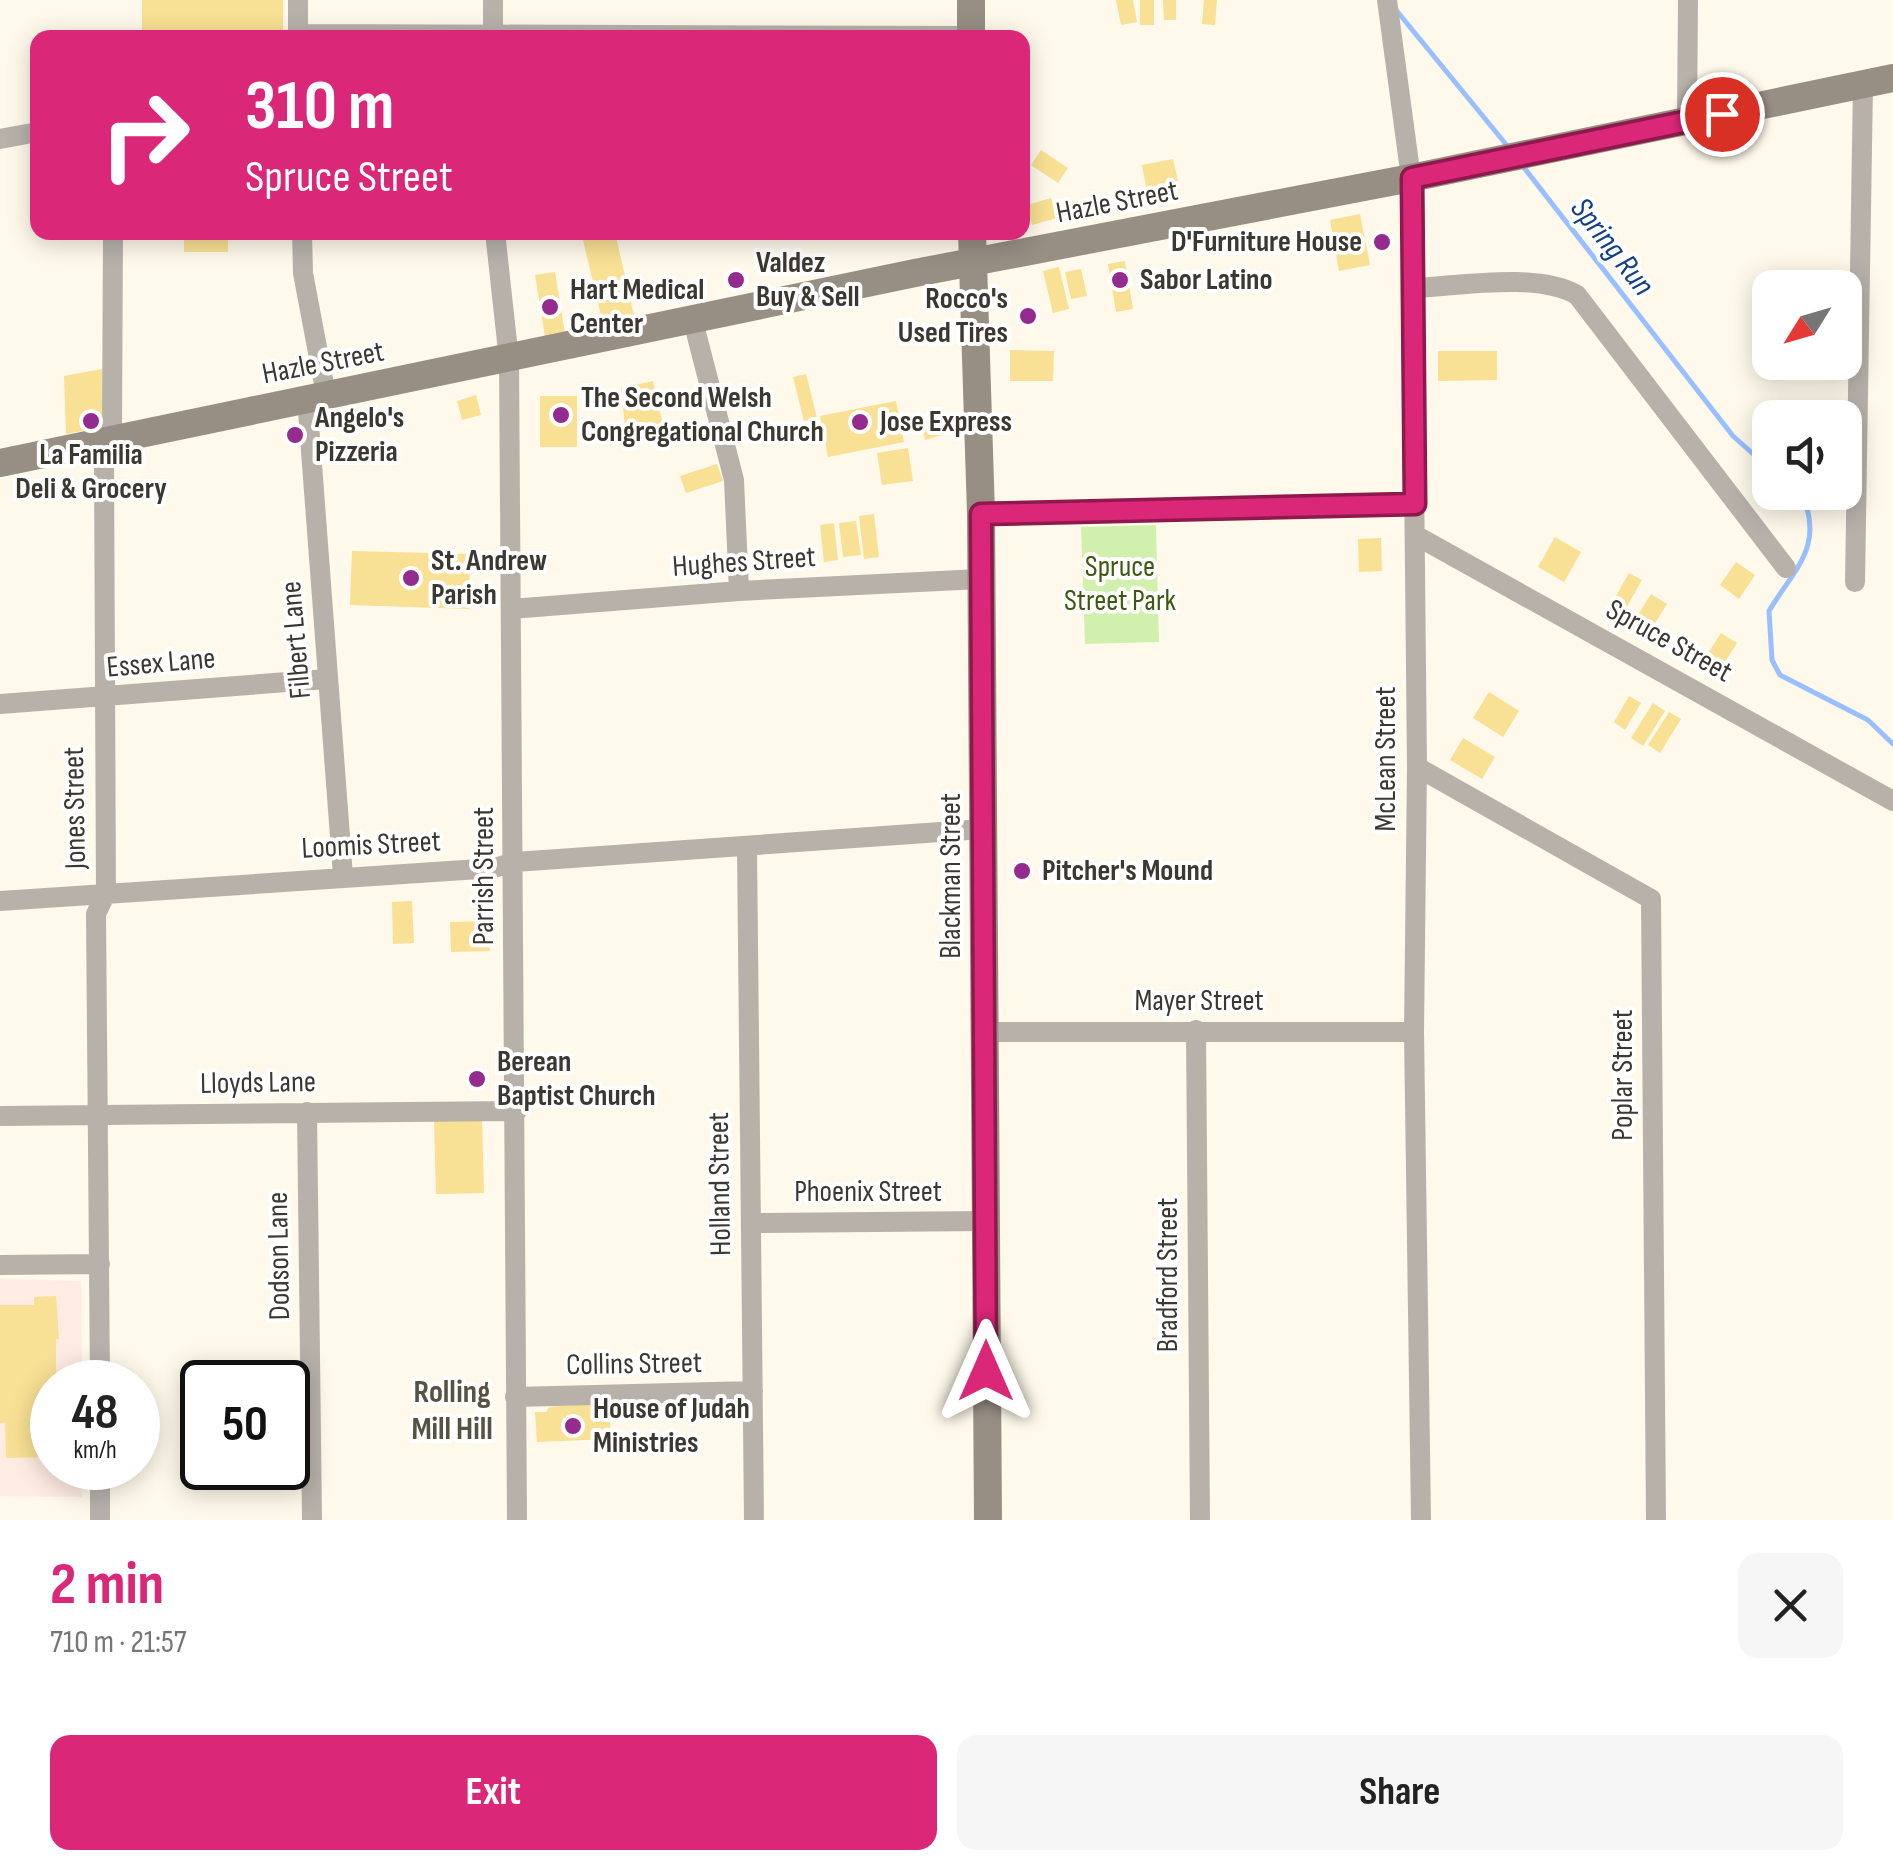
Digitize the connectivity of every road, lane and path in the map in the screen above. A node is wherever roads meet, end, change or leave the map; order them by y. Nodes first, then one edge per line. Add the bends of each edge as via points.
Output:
1 (298, 0) edge
2 (493, 0) edge
3 (971, 0) edge
4 (1688, 0) edge
5 (1388, 4) edge
6 (298, 30) edge
7 (493, 30) edge
8 (971, 30) edge
9 (1893, 78) edge
10 (1863, 85) junction
11 (1687, 121) junction
12 (30, 133) edge
13 (0, 139) edge
14 (1412, 178) junction
15 (113, 240) edge
16 (302, 240) edge
17 (496, 240) edge
18 (972, 240) edge
19 (972, 263) junction
20 (1413, 288) junction
21 (693, 321) junction
22 (509, 360) junction
23 (316, 397) junction
24 (107, 442) junction
25 (0, 463) edge
26 (1415, 504) junction
27 (981, 514) junction
28 (1415, 535) junction
29 (1786, 568) dead end
30 (980, 579) junction
31 (1855, 582) dead end
32 (740, 591) junction
33 (511, 609) junction
34 (328, 679) junction
35 (104, 698) junction
36 (0, 704) edge
37 (1417, 767) junction
38 (1893, 801) edge
39 (984, 829) junction
40 (747, 848) junction
41 (515, 862) junction
42 (344, 876) junction
43 (106, 893) junction
44 (0, 901) edge
45 (1196, 1030) junction
46 (984, 1032) junction
47 (1414, 1032) junction
48 (517, 1111) junction
49 (307, 1112) junction
50 (99, 1115) junction
51 (0, 1116) edge
52 (985, 1222) junction
53 (751, 1223) junction
54 (100, 1264) junction
55 (0, 1265) edge
56 (100, 1360) edge
57 (753, 1391) junction
58 (515, 1396) junction
59 (100, 1490) edge
60 (100, 1520) edge
61 (312, 1520) edge
62 (517, 1520) edge
63 (754, 1520) edge
64 (988, 1520) edge
65 (1200, 1520) edge
66 (1421, 1520) edge
67 (1656, 1520) edge

1 - 6 street
2 - 7 street
3 - 8 main road
4 - 11 street
5 - 14 street, McLean Street
9 - 10 main road, Hazle Street
10 - 11 main road, Hazle Street
10 - 31 street
11 - 14 main road, Hazle Street
12 - 13 street
14 - 19 main road, Hazle Street
14 - 20 street, McLean Street
15 - 24 street, Jones Street
16 - 23 street, Filbert Lane
17 - 22 street, Parrish Street
18 - 19 main road, Blackman Street
19 - 21 main road, Hazle Street
19 - 27 main road, Blackman Street
20 - 26 street, McLean Street
20 - 29 street via 1558,284 1577,296
21 - 22 main road, Hazle Street
21 - 32 street via 734,480
22 - 23 main road, Hazle Street
22 - 33 street, Parrish Street
23 - 24 main road, Hazle Street
23 - 34 street, Filbert Lane
24 - 25 main road, Hazle Street
24 - 35 street, Jones Street
26 - 27 street
26 - 28 street, McLean Street
27 - 30 main road, Blackman Street
28 - 37 street, McLean Street
28 - 38 street, Spruce Street
30 - 32 street, Hughes Street
30 - 39 main road, Blackman Street
32 - 33 street, Hughes Street
33 - 41 street, Parrish Street
34 - 35 street, Essex Lane
34 - 42 street, Filbert Lane
35 - 36 street, Essex Lane
35 - 43 street, Jones Street
37 - 47 street, McLean Street
37 - 67 street, Poplar Street via 1651,899
39 - 40 street, Loomis Street
39 - 46 main road, Blackman Street
40 - 41 street, Loomis Street
40 - 53 street, Holland Street
41 - 42 street, Loomis Street
41 - 48 street, Parrish Street
42 - 43 street, Loomis Street
43 - 44 street, Loomis Street
43 - 50 street, Jones Street via 96,914
45 - 46 street, Mayer Street
45 - 47 street, Mayer Street
45 - 65 street, Bradford Street
46 - 52 main road, Blackman Street
47 - 66 street, McLean Street
48 - 49 street, Lloyds Lane
48 - 58 street, Parrish Street
49 - 50 street, Lloyds Lane
49 - 61 street, Dodson Lane
50 - 51 street, Lloyds Lane
50 - 54 street, Jones Street
52 - 53 street, Phoenix Street
52 - 64 main road, Blackman Street
53 - 57 street, Holland Street
54 - 55 street
54 - 56 street, Jones Street
57 - 58 street, Collins Street
57 - 63 street, Holland Street
58 - 62 street, Parrish Street
59 - 60 street

